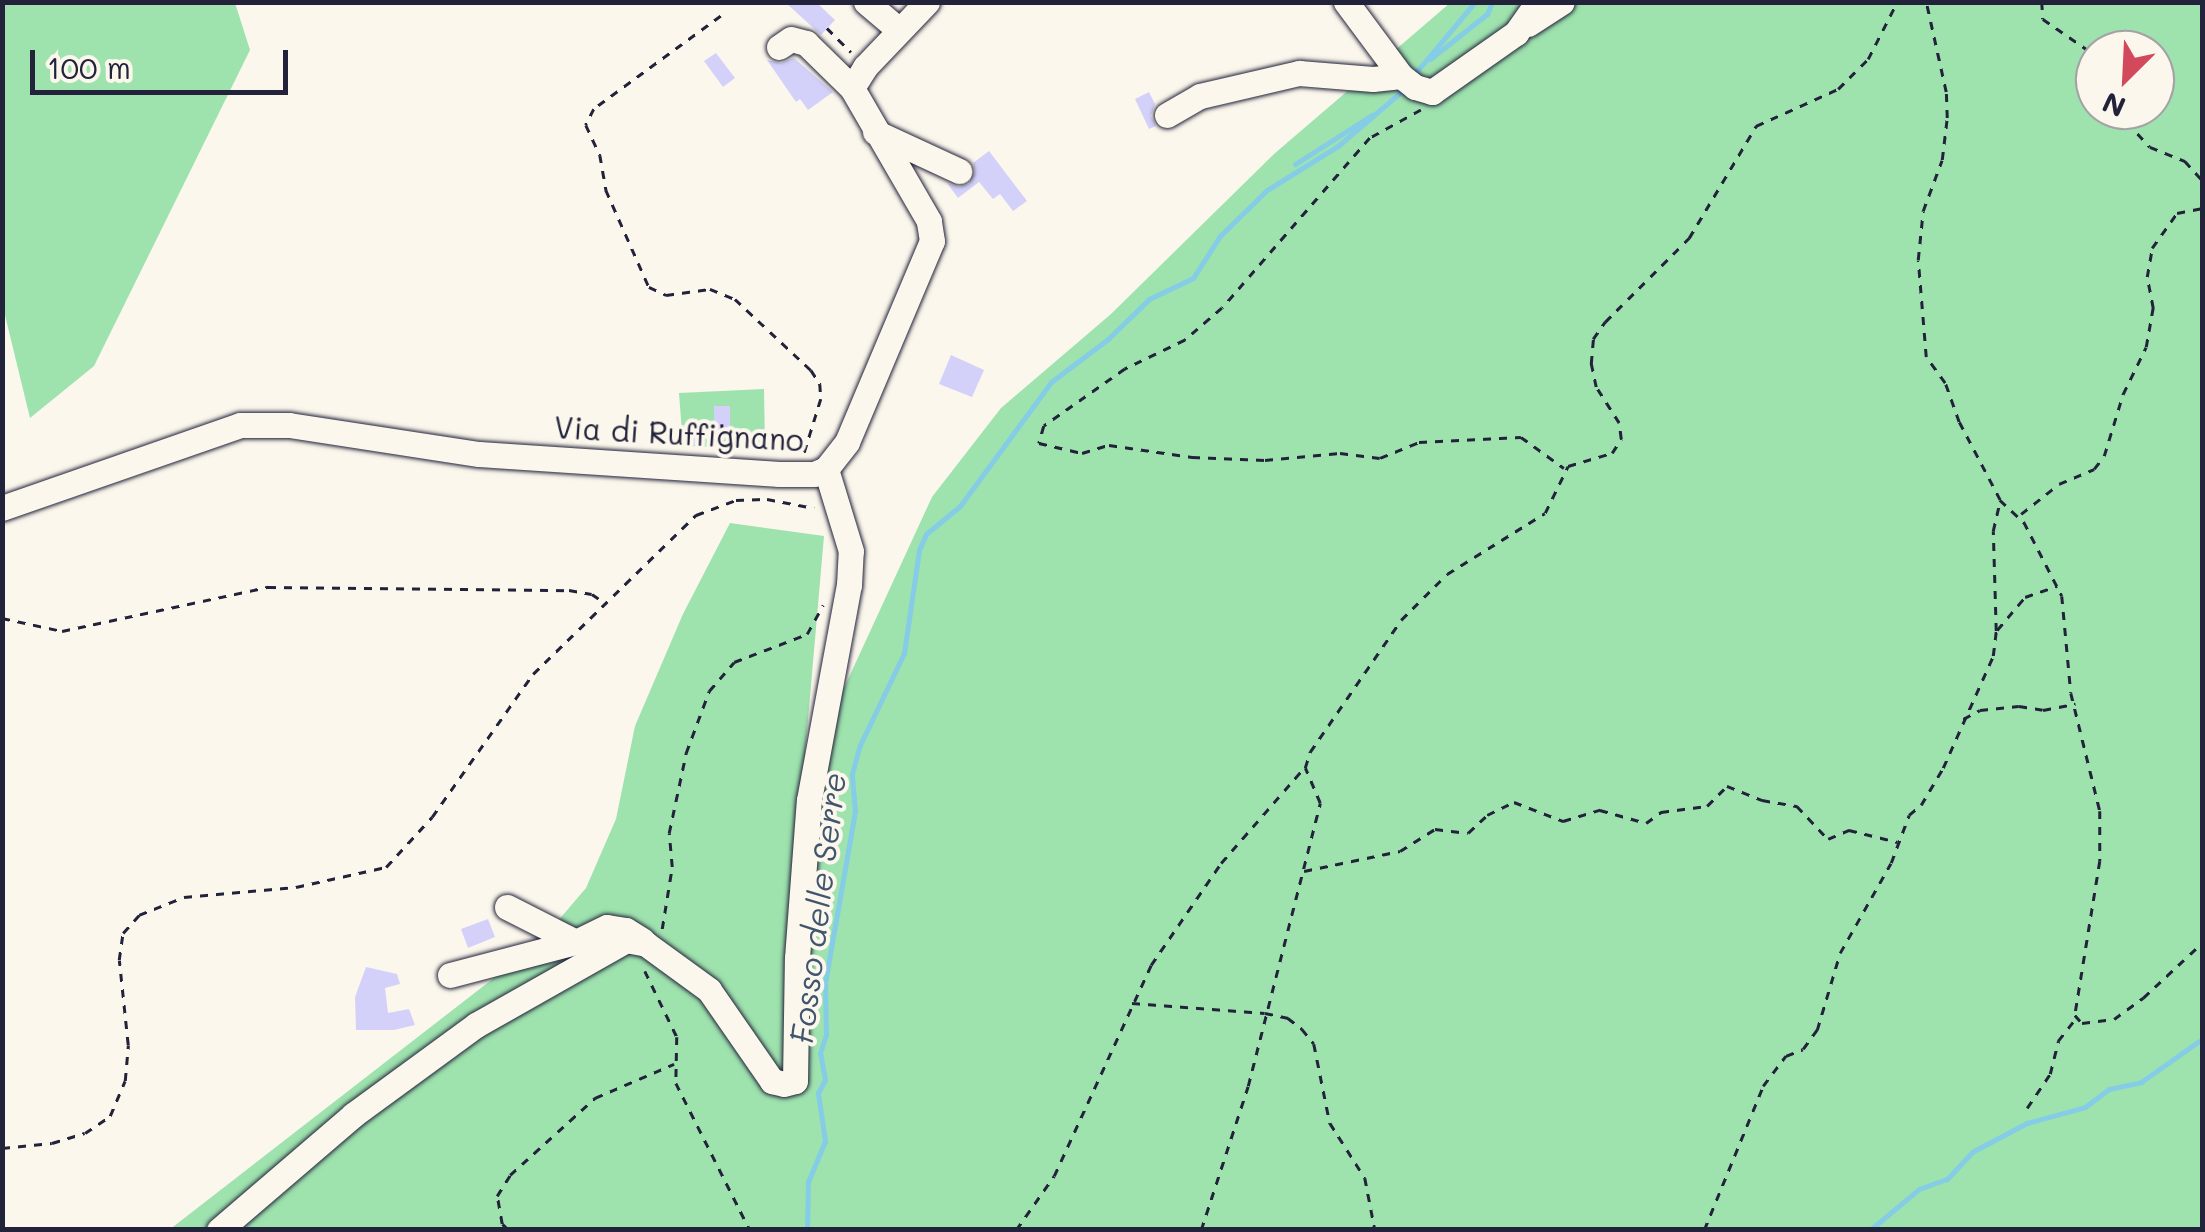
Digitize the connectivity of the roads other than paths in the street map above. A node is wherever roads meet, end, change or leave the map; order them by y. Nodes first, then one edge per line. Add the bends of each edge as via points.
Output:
1 (866, 2) edge
2 (926, 2) edge
3 (1346, 2) edge
4 (1538, 2) edge
5 (1562, 2) edge
6 (899, 30) junction
7 (1516, 33) junction
8 (778, 47) dead end
9 (859, 78) junction
10 (1416, 85) junction
11 (1167, 114) dead end
12 (876, 132) junction
13 (959, 171) dead end
14 (819, 471) junction
15 (2, 508) edge
16 (534, 895) dead end
17 (576, 942) junction
18 (641, 944) junction
19 (450, 975) dead end
20 (219, 1230) edge

1 - 6 street
2 - 6 street
3 - 10 street
4 - 7 street
5 - 7 street
6 - 9 street
7 - 10 street via 1452,83
8 - 9 street, Via di Ruffignano via 792,39 806,44
9 - 12 street, Via di Ruffignano
10 - 11 street via 1299,73 1200,96
12 - 13 street
12 - 14 street, Via di Ruffignano via 930,222 932,240 847,442
14 - 15 street, Via di Ruffignano via 479,454 290,424 240,425
14 - 18 street via 851,551 809,800 794,1080 772,1081 709,990
16 - 17 street via 500,911
17 - 18 street via 607,927 626,930
17 - 19 street
18 - 20 street via 476,1025 352,1116

